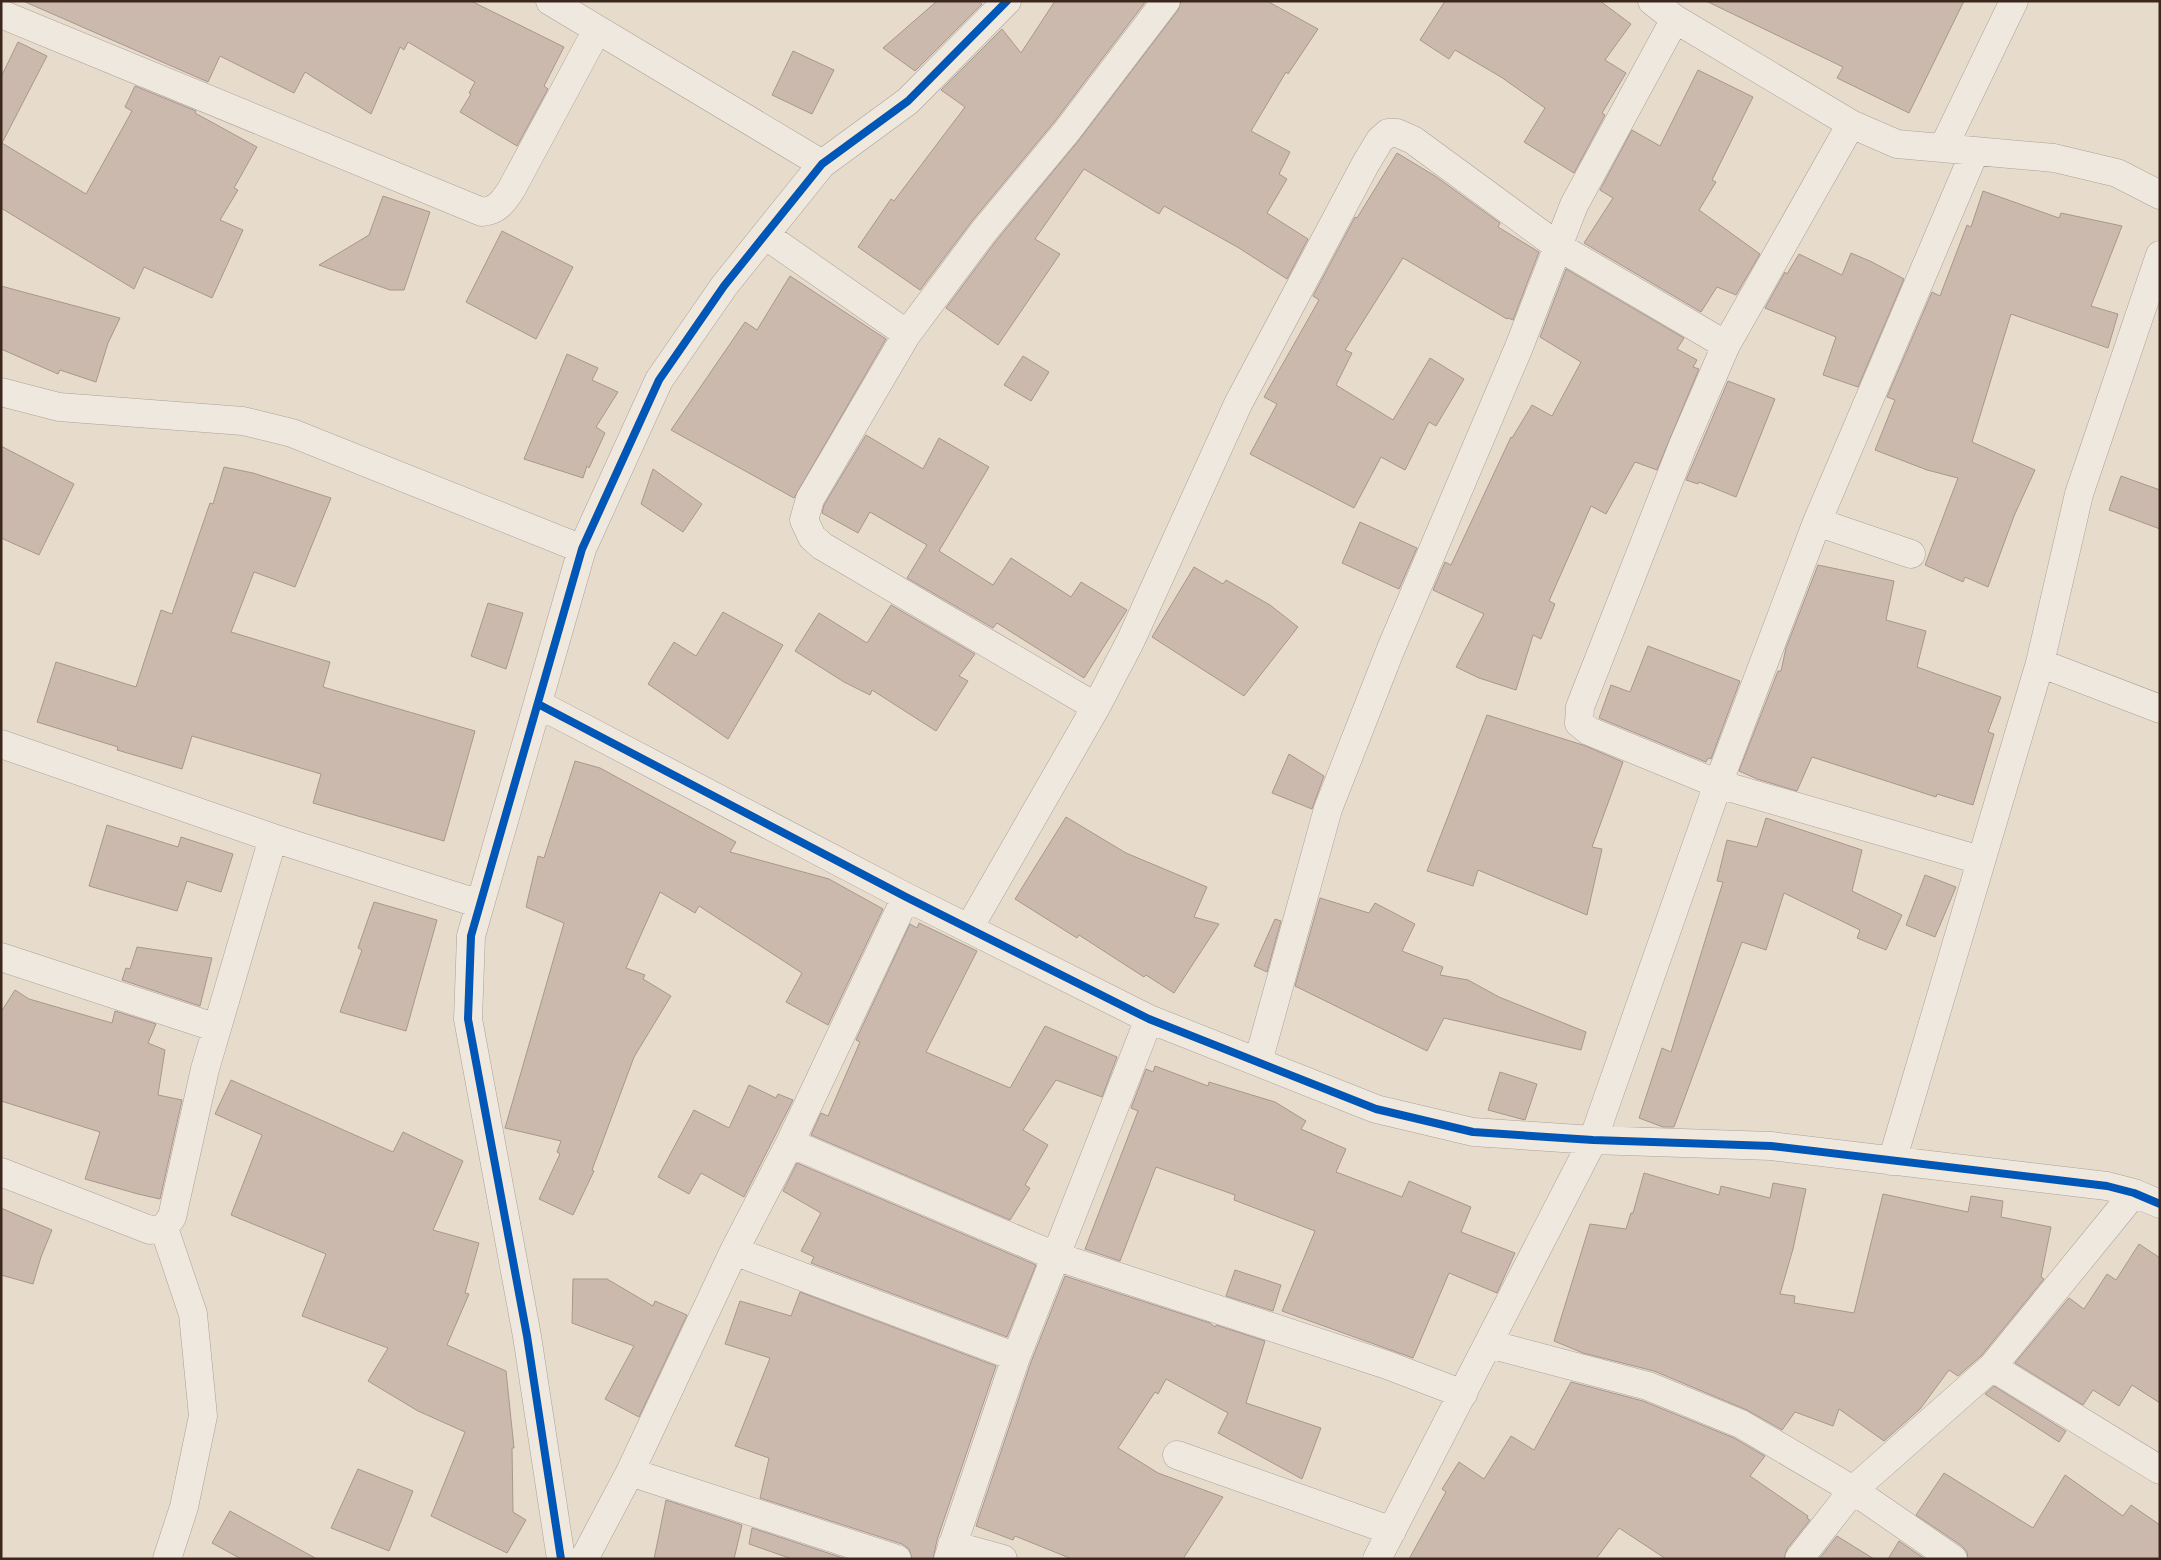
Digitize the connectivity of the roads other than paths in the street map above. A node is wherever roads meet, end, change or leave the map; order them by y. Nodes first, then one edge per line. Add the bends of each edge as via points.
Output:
1 (550, 1) edge
2 (1007, 1) edge
3 (1166, 1) edge
4 (1652, 1) edge
5 (2014, 1) edge
6 (1, 14) edge
7 (1675, 19) junction
8 (598, 30) junction
9 (1851, 124) junction
10 (1943, 148) junction
11 (1975, 151) junction
12 (822, 164) junction
13 (2160, 195) edge
14 (766, 235) junction
15 (1558, 247) junction
16 (2160, 255) edge
17 (907, 334) junction
18 (1726, 346) junction
19 (1, 392) edge
20 (1817, 522) junction
21 (582, 549) junction
22 (1911, 554) dead end
23 (2040, 663) junction
24 (538, 704) junction
25 (1096, 707) junction
26 (2160, 709) edge
27 (1, 744) edge
28 (1718, 784) junction
29 (273, 838) junction
30 (1980, 860) junction
31 (906, 897) junction
32 (480, 904) junction
33 (969, 928) junction
34 (1, 957) edge
35 (1149, 1019) junction
36 (217, 1028) junction
37 (1258, 1062) junction
38 (1593, 1140) junction
39 (790, 1143) junction
40 (1892, 1161) junction
41 (1, 1172) edge
42 (2134, 1192) junction
43 (2160, 1204) edge
44 (164, 1228) junction
45 (734, 1251) junction
46 (1055, 1256) junction
47 (1489, 1344) junction
48 (1016, 1357) junction
49 (1992, 1367) junction
50 (1463, 1394) junction
51 (1177, 1456) dead end
52 (2160, 1470) edge
53 (630, 1472) junction
54 (1853, 1490) junction
55 (1392, 1531) junction
56 (950, 1552) edge
57 (167, 1559) edge
58 (561, 1559) edge
59 (584, 1559) edge
60 (897, 1559) edge
61 (1003, 1559) edge
62 (1377, 1559) edge
63 (1799, 1559) edge
64 (1953, 1559) edge

1 - 8 street
2 - 12 street via 908,101
3 - 17 street
4 - 7 street
5 - 10 street
6 - 8 street via 482,212 492,211 510,190
7 - 9 street
7 - 15 street via 1574,205
8 - 12 street
9 - 10 street via 1897,144
9 - 18 street
10 - 11 street
11 - 13 street via 2054,158 2117,172
11 - 20 street
12 - 14 street
14 - 17 street
14 - 21 street via 724,286 659,380
15 - 18 street
15 - 25 street via 1413,140 1388,133 1380,140 1238,404 1131,640
15 - 37 street via 1328,809
16 - 23 street via 2078,494
17 - 25 street via 810,499 804,520 812,537
18 - 28 street via 1683,445 1587,689 1580,707 1579,722 1589,731
19 - 21 street via 59,407 243,421 292,433
20 - 22 street
20 - 28 street
21 - 24 street
23 - 26 street
23 - 30 street
24 - 31 street
24 - 32 street
25 - 33 street
27 - 29 street
28 - 30 street
28 - 38 street
29 - 32 street
29 - 36 street
30 - 40 street
31 - 33 street
31 - 39 street
32 - 58 street via 471,936 468,1020 527,1336
33 - 35 street
34 - 36 street
35 - 37 street
35 - 46 street
36 - 44 street via 172,1217
37 - 38 street via 1376,1109 1473,1132
38 - 40 street via 1771,1146
38 - 47 street
39 - 45 street
39 - 46 street
40 - 42 street
41 - 44 street via 150,1230
42 - 43 street
42 - 49 street
44 - 57 street via 193,1314 203,1416 184,1507
45 - 48 street
45 - 53 street
46 - 48 street
46 - 50 street via 1387,1365
47 - 50 street
47 - 54 street via 1648,1386 1741,1424
48 - 56 street
49 - 52 street
49 - 54 street
50 - 55 street
51 - 55 street
53 - 59 street
53 - 60 street
54 - 63 street
54 - 64 street
55 - 62 street
56 - 61 street

